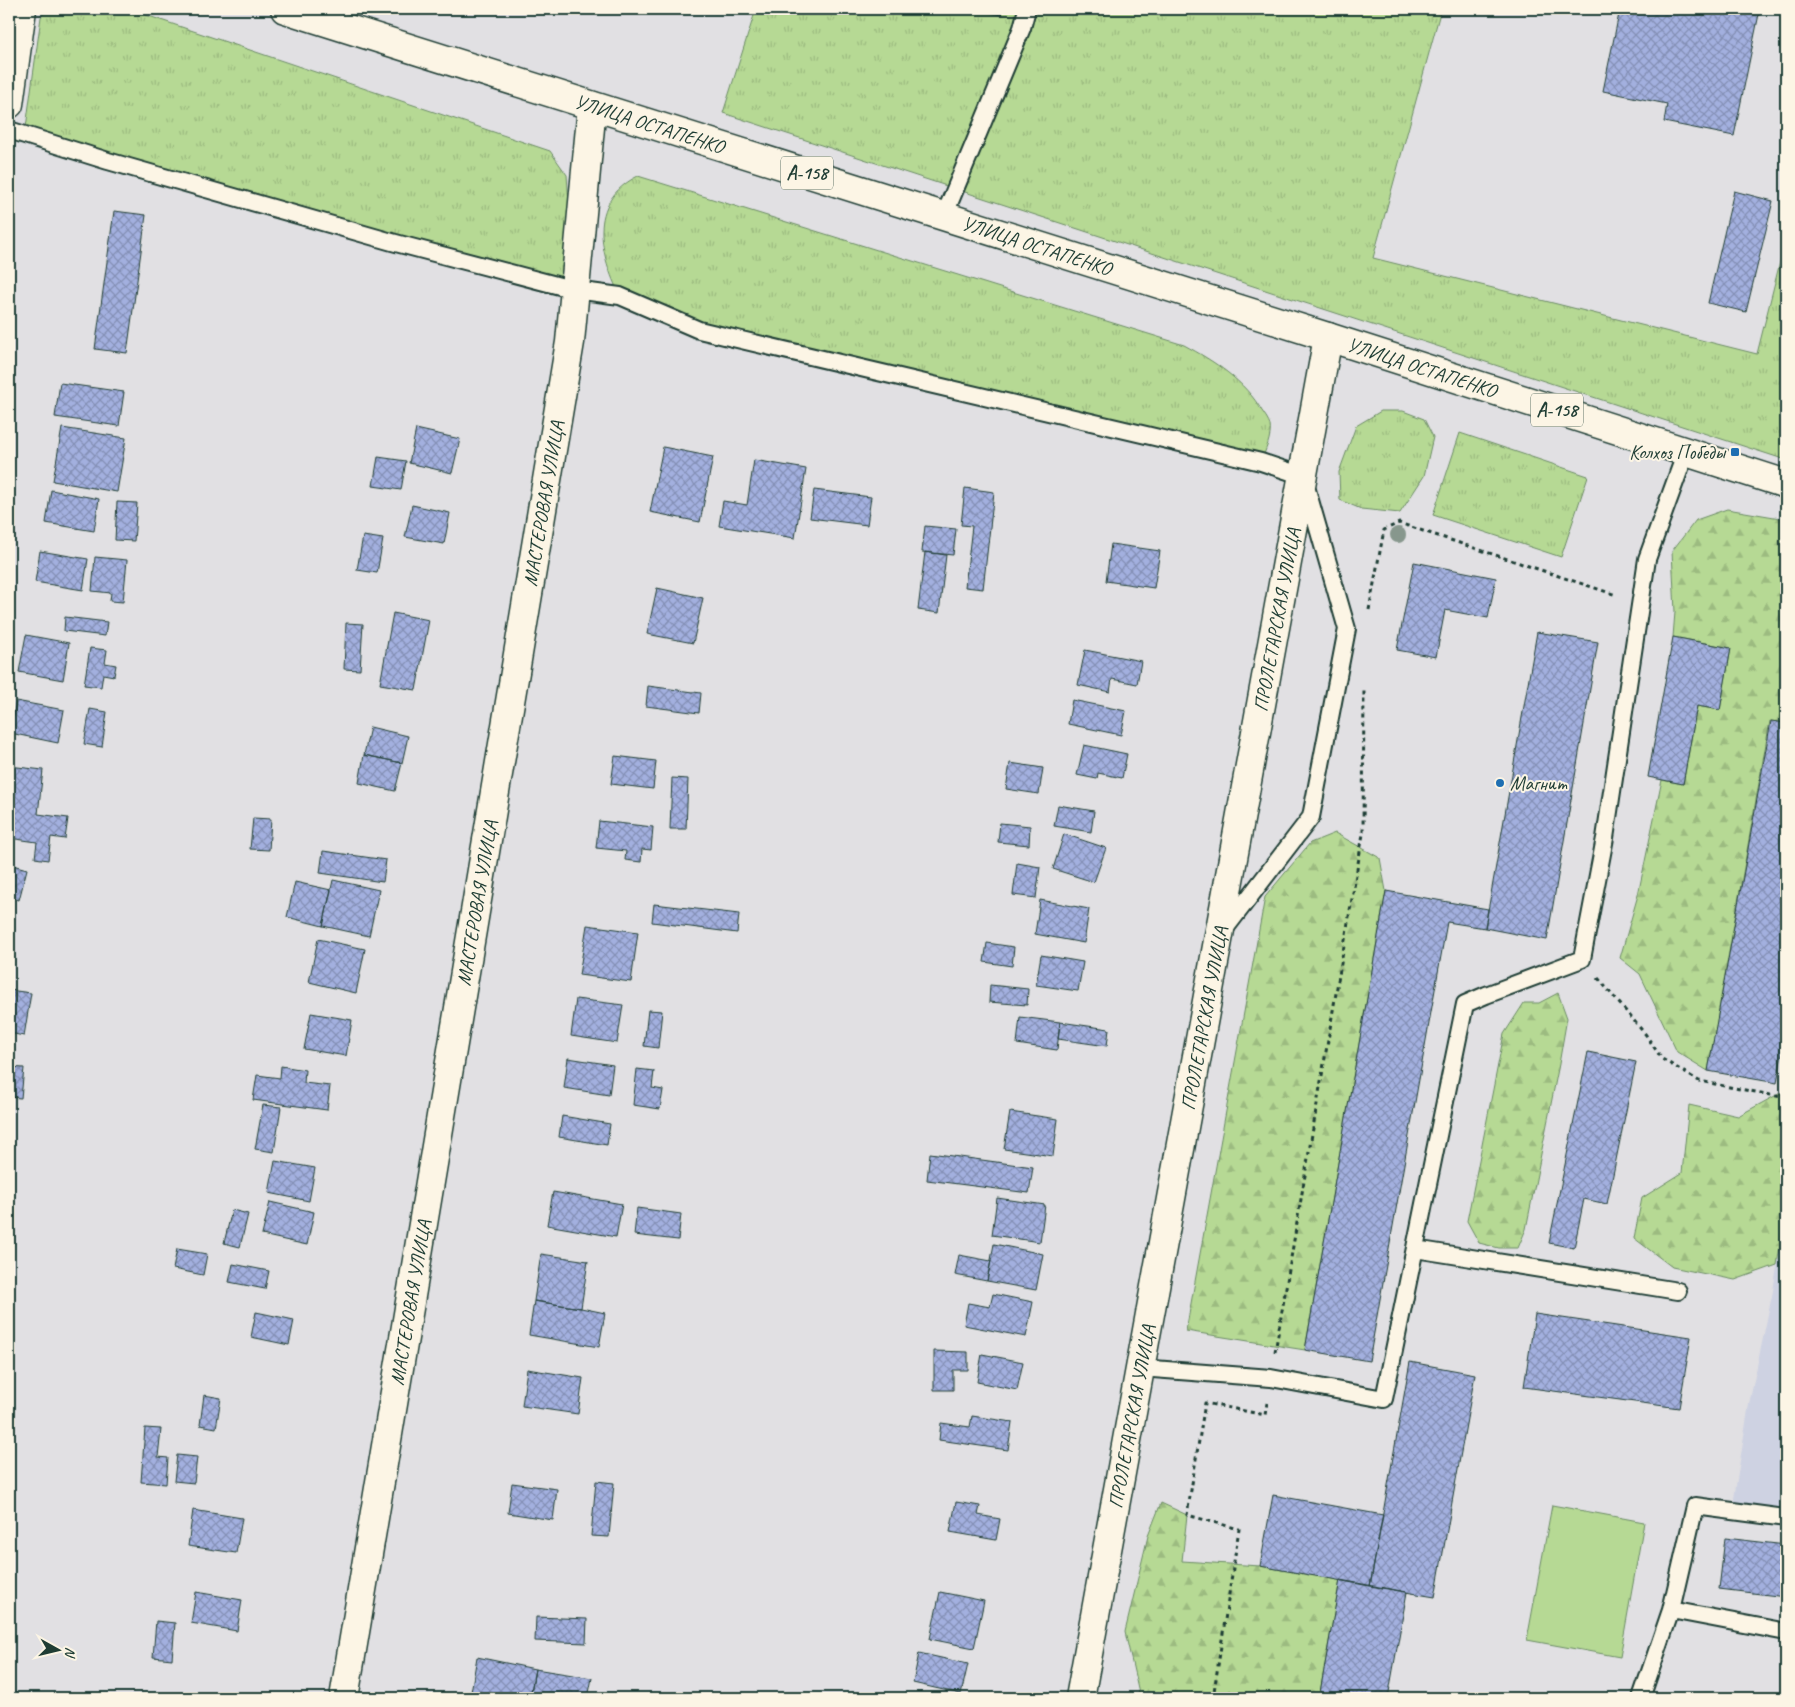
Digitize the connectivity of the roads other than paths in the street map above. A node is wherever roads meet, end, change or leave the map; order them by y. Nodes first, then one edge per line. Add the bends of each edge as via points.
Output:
1 (22, 9) edge
2 (1027, 9) edge
3 (293, 10) edge
4 (9, 104) edge
5 (592, 106) junction
6 (9, 130) edge
7 (944, 216) junction
8 (575, 290) junction
9 (1328, 337) junction
10 (1686, 452) junction
11 (1303, 476) junction
12 (1786, 484) edge
13 (1219, 936) junction
14 (1415, 1250) junction
15 (1678, 1292) dead end
16 (1140, 1368) junction
17 (1786, 1518) edge
18 (1671, 1610) junction
19 (1786, 1632) edge
20 (344, 1698) edge
21 (1080, 1698) edge
22 (1641, 1698) edge

1 - 4 street
2 - 7 lane
3 - 5 street, УЛИЦА ОСТАПЕНКО / А-158
5 - 7 street, УЛИЦА ОСТАПЕНКО / А-158
5 - 8 street, МАСТЕРОВАЯ УЛИЦА
6 - 8 lane via 392,242
7 - 9 street, УЛИЦА ОСТАПЕНКО / А-158
8 - 11 lane via 620,296 699,330 1261,462
8 - 20 street, МАСТЕРОВАЯ УЛИЦА via 570,342
9 - 10 street, УЛИЦА ОСТАПЕНКО / А-158
9 - 11 street, ПРОЛЕТАРСКАЯ УЛИЦА
10 - 12 street, УЛИЦА ОСТАПЕНКО / А-158
10 - 14 lane via 1647,559 1605,838 1582,959 1465,1004
11 - 13 street, ПРОЛЕТАРСКАЯ УЛИЦА
11 - 13 lane via 1347,630 1311,817
13 - 16 street, ПРОЛЕТАРСКАЯ УЛИЦА
14 - 15 lane
14 - 16 lane via 1384,1399 1271,1378
16 - 21 street, ПРОЛЕТАРСКАЯ УЛИЦА
17 - 18 lane via 1695,1506
18 - 19 lane
18 - 22 lane

